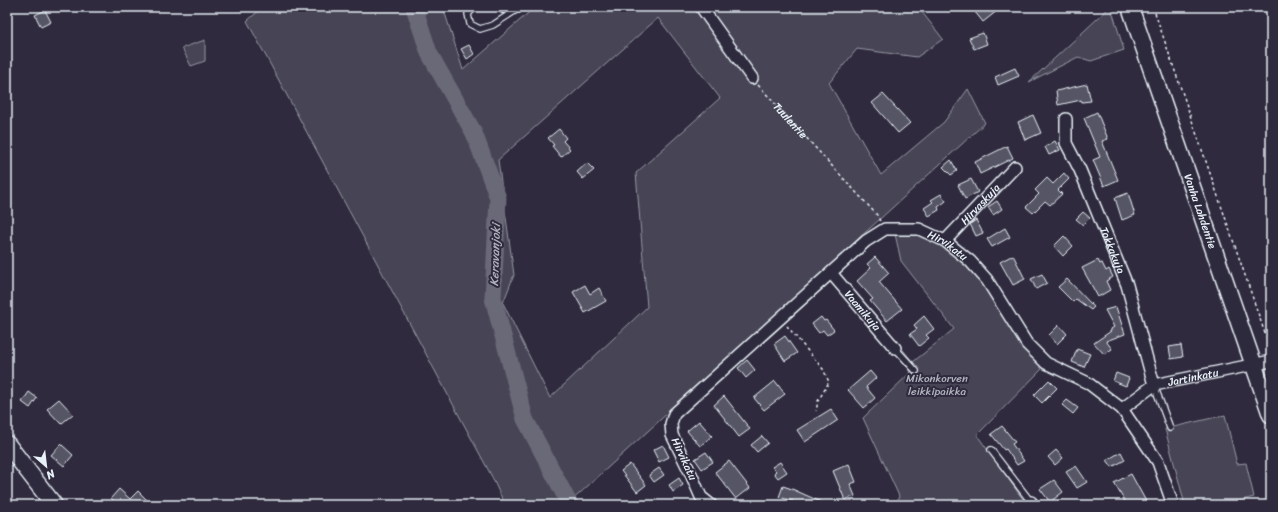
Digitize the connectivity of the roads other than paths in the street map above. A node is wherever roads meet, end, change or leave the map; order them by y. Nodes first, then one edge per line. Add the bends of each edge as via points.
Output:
1 (475, 7) edge
2 (498, 7) edge
3 (701, 7) edge
4 (1130, 7) edge
5 (520, 8) edge
6 (752, 78) road end
7 (1066, 120) dead end
8 (1015, 167) dead end
9 (945, 241) junction
10 (831, 273) junction
11 (895, 348) joint
12 (1271, 361) edge
13 (1254, 365) junction
14 (916, 371) dead end
15 (1154, 385) junction
16 (1122, 409) junction
17 (1271, 415) edge
18 (1170, 428) dead end
19 (7, 444) edge
20 (992, 450) dead end
21 (1032, 504) edge
22 (54, 505) edge
23 (711, 505) edge
24 (1173, 505) edge

1 - 5 lane via 468,14 470,24 480,29 493,25
2 - 5 lane via 503,10
3 - 6 street
4 - 13 main road, Vanha Lahdentie
7 - 15 street, Tokkakuja via 1066,143 1080,170 1127,285
8 - 9 street, Hirvaskuja
9 - 10 street, Hirvikatu via 919,230 885,229 866,241
9 - 16 street, Hirvikatu via 970,260 987,280 1027,344 1046,363 1088,383
10 - 11 street, Vaamikuja
10 - 23 street, Hirvikatu via 674,414 671,424 672,435 701,497
11 - 14 lane
12 - 13 street, Jartinkatu
13 - 15 street, Jartinkatu
13 - 17 main road, Vanha Lahdentie
15 - 16 street, Jartinkatu
15 - 18 lane
16 - 24 street, Hirvikatu via 1158,462
19 - 22 main road
20 - 21 lane

